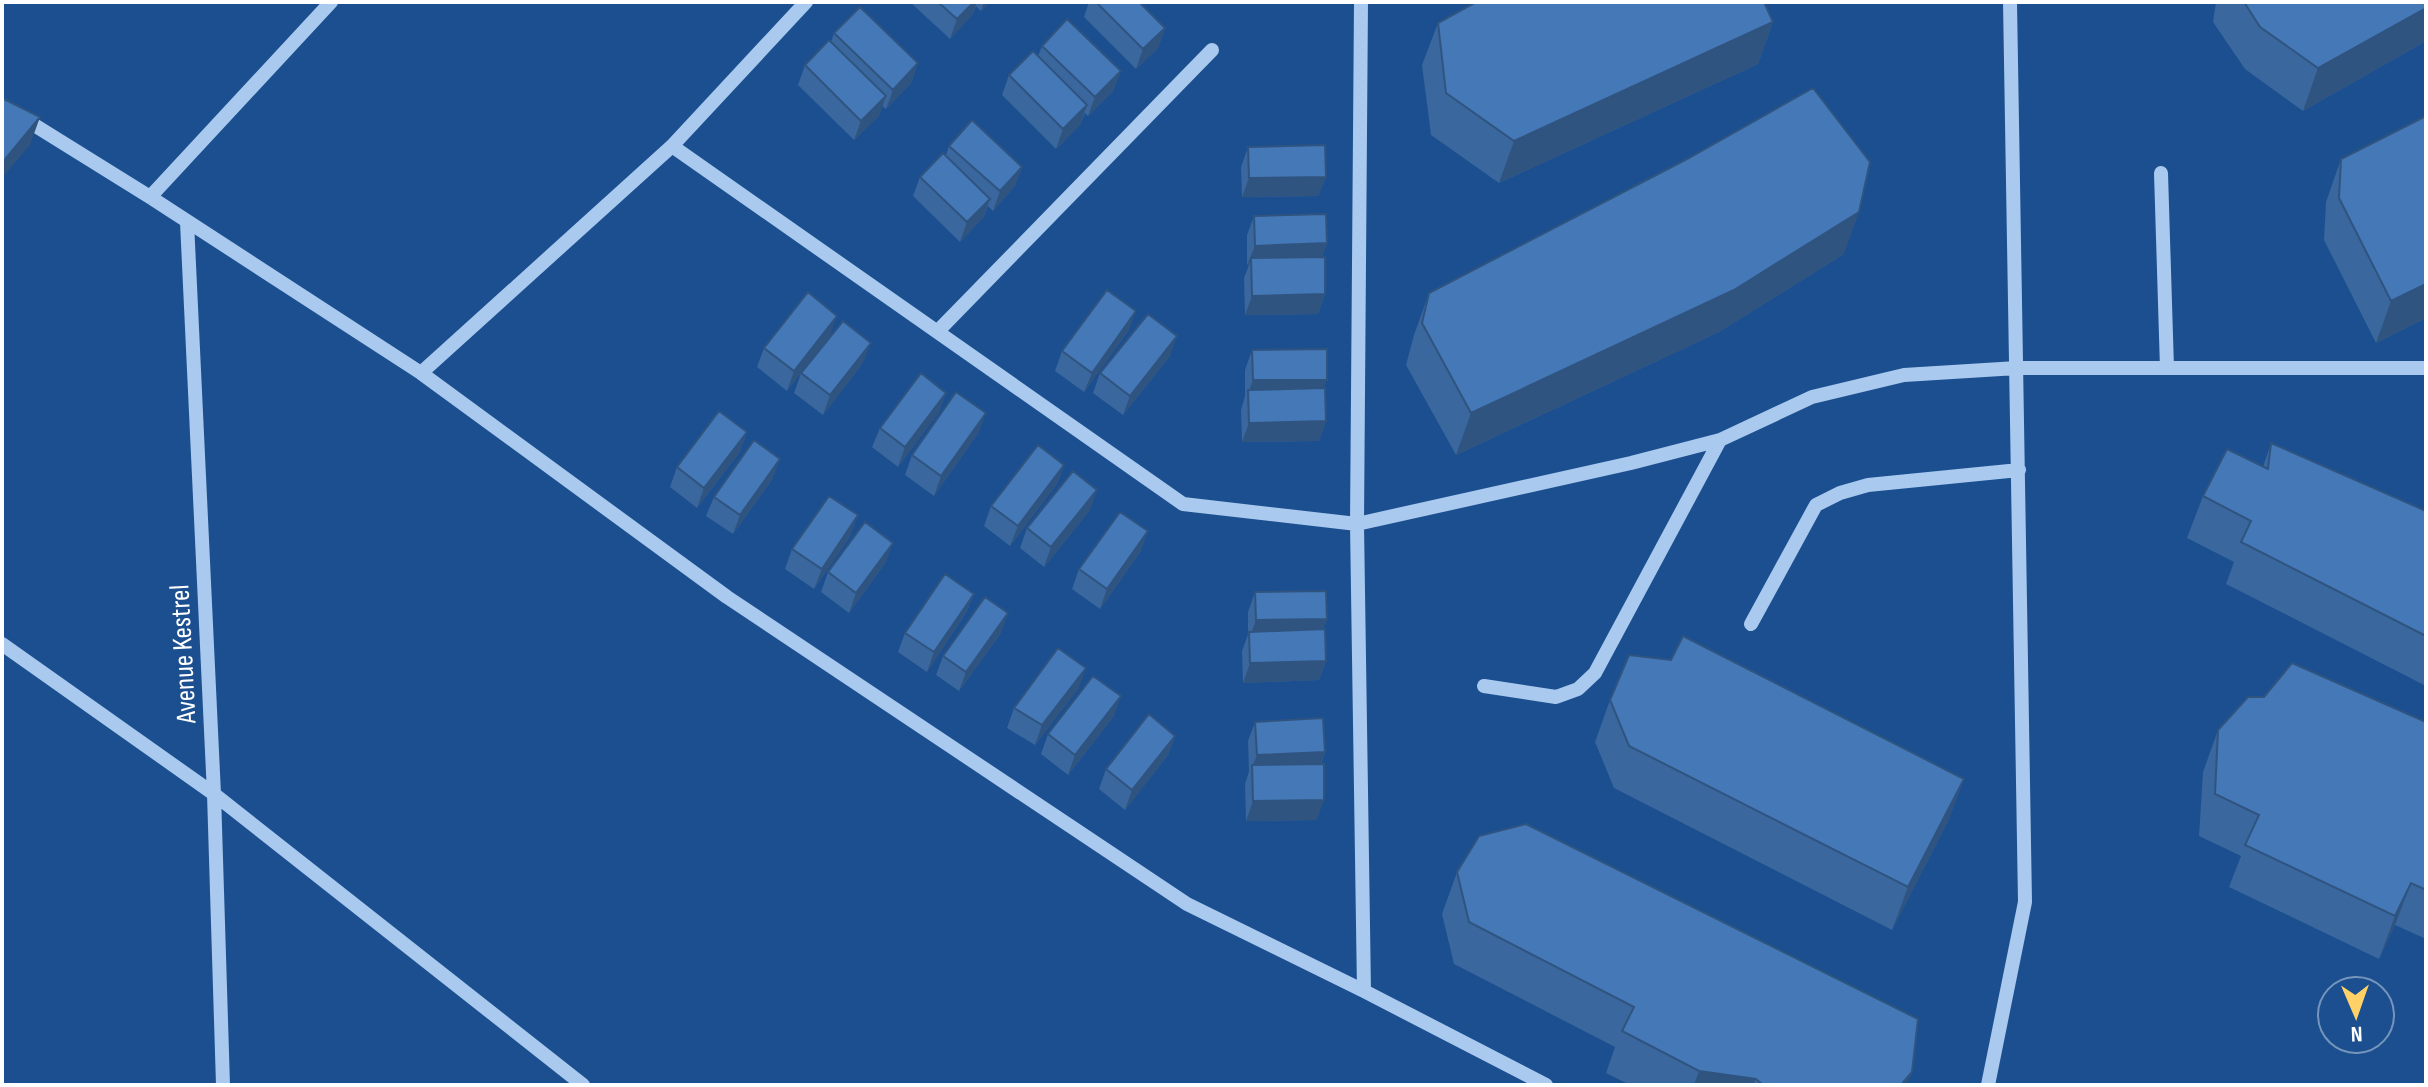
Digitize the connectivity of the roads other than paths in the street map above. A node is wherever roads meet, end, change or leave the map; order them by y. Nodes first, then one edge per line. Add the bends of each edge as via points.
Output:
1 (331, 2) edge
2 (806, 2) edge
3 (1361, 2) edge
4 (2010, 2) edge
5 (1212, 50) dead end
6 (2, 105) edge
7 (672, 146) junction
8 (2161, 173) dead end
9 (150, 197) junction
10 (187, 222) junction
11 (938, 331) junction
12 (2017, 368) junction
13 (2167, 368) junction
14 (2426, 368) edge
15 (421, 373) junction
16 (1720, 440) junction
17 (2019, 470) junction
18 (1357, 524) junction
19 (1751, 624) dead end
20 (2, 644) edge
21 (1484, 686) dead end
22 (214, 794) junction
23 (1364, 991) junction
24 (223, 1085) edge
25 (583, 1085) edge
26 (1546, 1085) edge
27 (1988, 1085) edge

1 - 9 street
2 - 7 street
3 - 18 street
4 - 12 street
5 - 11 street
6 - 9 street
7 - 11 street
7 - 15 street
8 - 13 street
9 - 10 street
10 - 15 street
10 - 22 street, Avenue Kestrel
11 - 18 street via 1183,504
12 - 13 street
12 - 16 street via 1904,375 1828,393
12 - 17 street
13 - 14 street
15 - 23 street via 727,597 1187,904
16 - 18 street
16 - 21 street via 1595,673 1578,689 1556,697
17 - 19 street via 1868,485 1816,505
17 - 27 street via 2025,902
18 - 23 street
20 - 22 street
22 - 24 street, Avenue Kestrel
22 - 25 street
23 - 26 street

